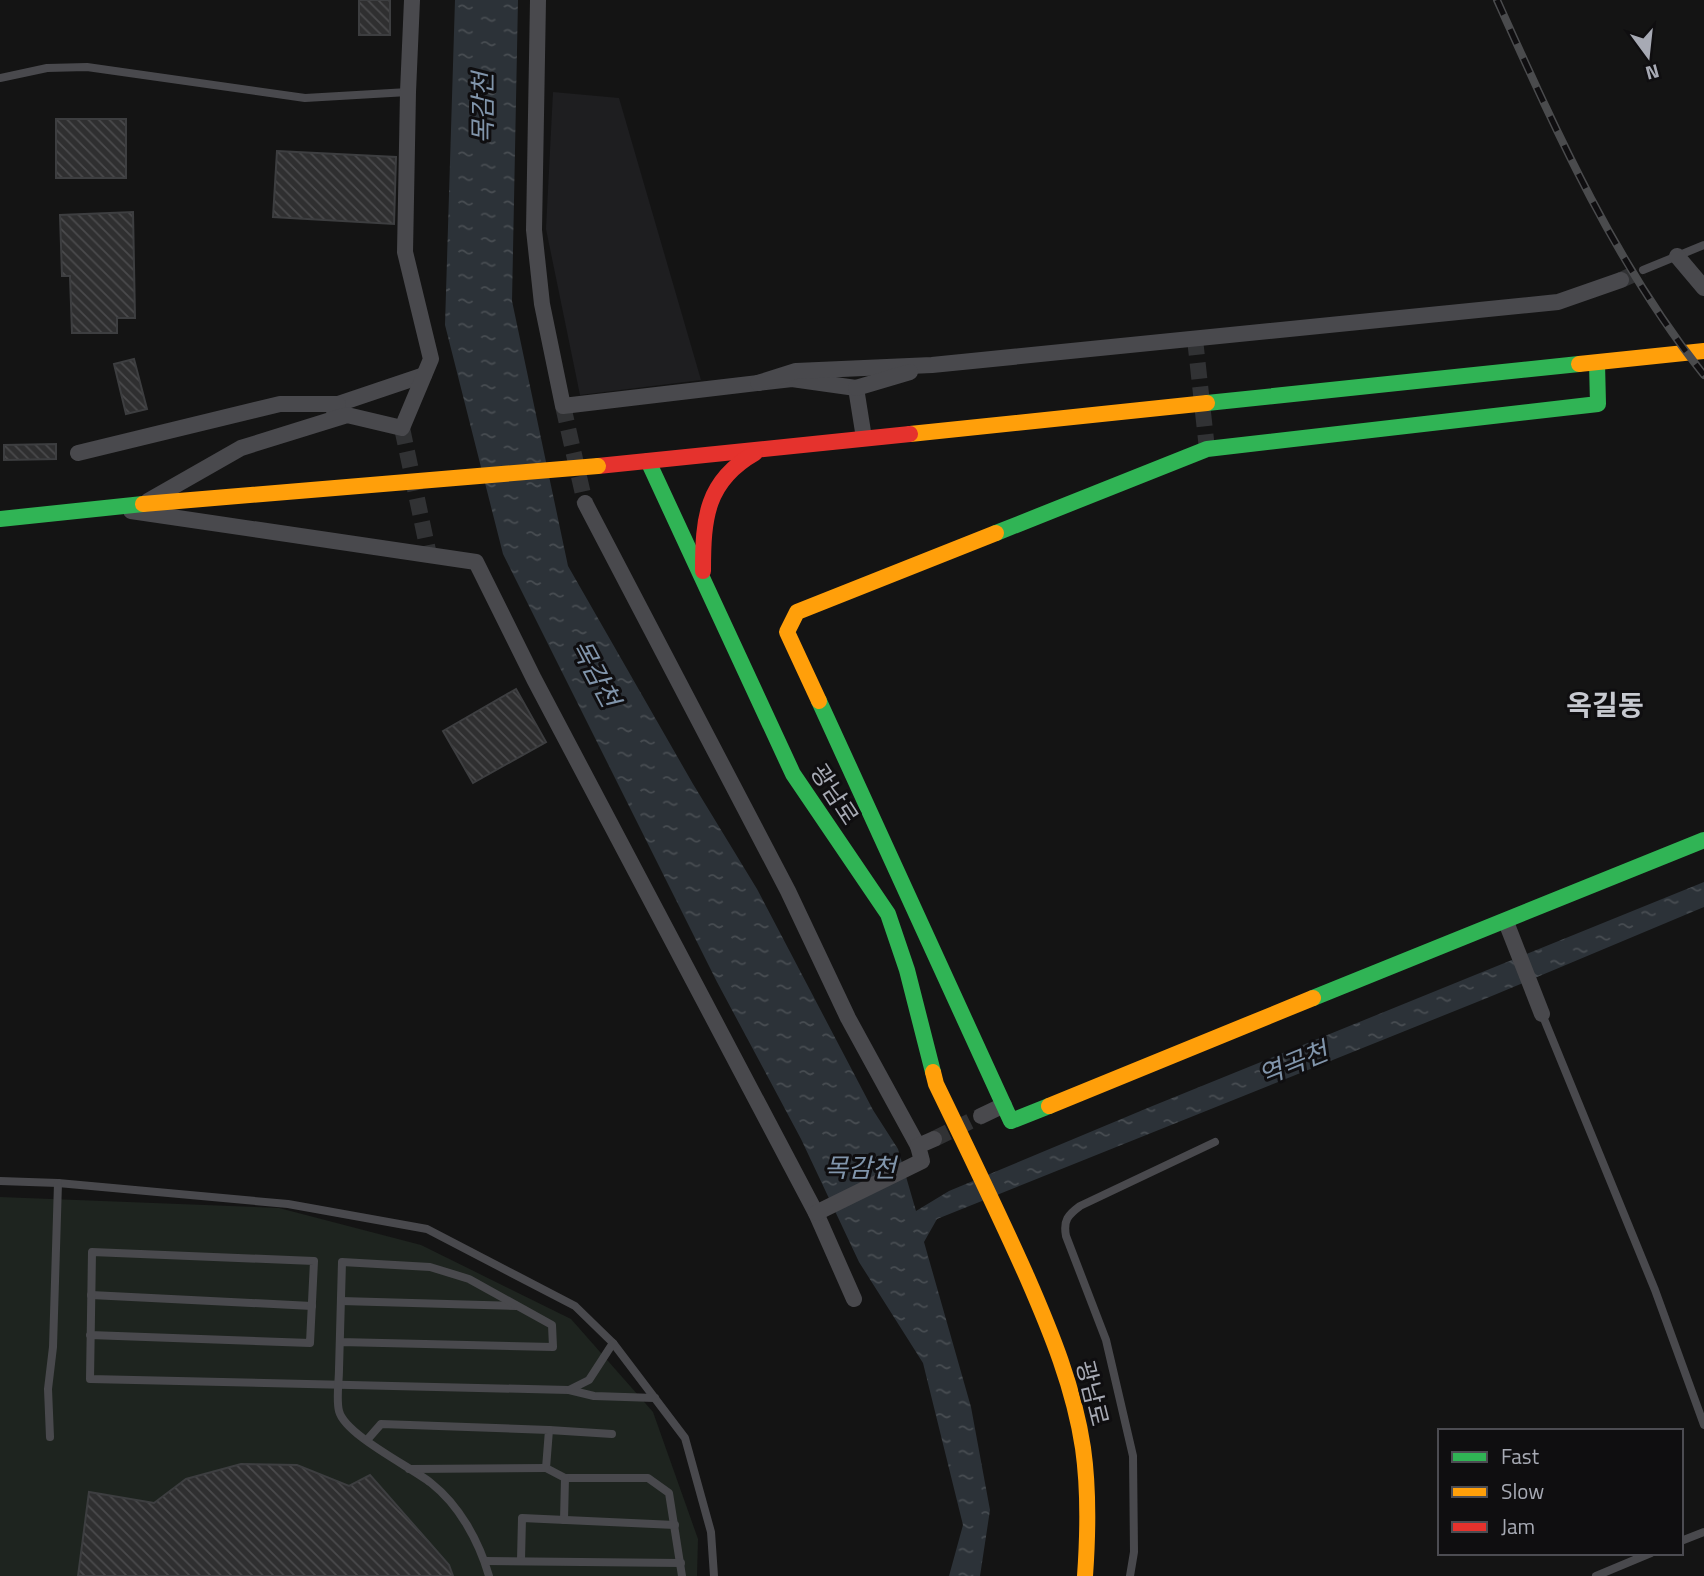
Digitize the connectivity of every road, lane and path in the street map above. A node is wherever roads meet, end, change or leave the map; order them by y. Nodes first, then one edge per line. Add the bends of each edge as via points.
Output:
1 (412, 0) edge
2 (538, 0) edge
3 (0, 78) edge
4 (408, 92) junction
5 (1704, 245) edge
6 (1677, 256) junction
7 (1643, 270) tunnel mouth
8 (1621, 280) tunnel mouth
9 (1704, 288) edge
10 (1704, 351) edge
11 (1597, 363) junction
12 (932, 365) junction
13 (424, 375) junction
14 (758, 383) junction
15 (856, 388) junction
16 (338, 404) junction
17 (325, 422) junction
18 (864, 438) junction
19 (766, 448) junction
20 (78, 453) dead end
21 (648, 461) junction
22 (585, 503) tunnel mouth
23 (143, 504) junction
24 (110, 508) junction
25 (0, 519) edge
26 (703, 577) junction
27 (1704, 841) edge
28 (1506, 922) junction
29 (1542, 1014) joint
30 (1004, 1105) junction
31 (981, 1116) tunnel mouth
32 (934, 1139) tunnel mouth
33 (1215, 1142) dead end
34 (920, 1153) junction
35 (0, 1181) edge
36 (58, 1183) junction
37 (816, 1213) junction
38 (92, 1295) junction
39 (854, 1299) dead end
40 (341, 1301) junction
41 (312, 1306) junction
42 (518, 1306) junction
43 (90, 1335) junction
44 (340, 1342) junction
45 (613, 1343) junction
46 (339, 1385) junction
47 (569, 1390) junction
48 (655, 1398) junction
49 (1704, 1425) edge
50 (549, 1430) junction
51 (612, 1434) dead end
52 (50, 1437) dead end
53 (367, 1440) junction
54 (546, 1468) junction
55 (409, 1469) junction
56 (565, 1478) junction
57 (564, 1520) junction
58 (674, 1525) junction
59 (1704, 1532) edge
60 (1683, 1540) edge
61 (1646, 1555) edge
62 (521, 1560) junction
63 (485, 1561) junction
64 (681, 1563) junction
65 (489, 1576) edge
66 (682, 1576) edge
67 (714, 1576) edge
68 (1085, 1576) edge
69 (1130, 1576) edge
70 (1595, 1576) edge

1 - 4 street
2 - 14 street via 534,230 542,304 563,406
3 - 4 lane via 47,68 87,67 305,98
4 - 13 street via 405,252 431,359
5 - 6 lane
6 - 7 lane
6 - 9 street
8 - 12 street via 1558,302
10 - 11 street
11 - 18 street
11 - 30 street via 1598,404 1207,449 797,612 787,632
12 - 14 street via 796,371
12 - 15 street
13 - 16 street
13 - 17 street via 402,428 347,415
14 - 15 street via 792,379
15 - 18 street
16 - 17 street
16 - 20 street via 279,404
17 - 23 street via 241,448
18 - 19 street
19 - 21 street
19 - 26 street via 732,466 713,494 702,528
21 - 23 street, bridge
21 - 26 street, 광남로
22 - 34 street
23 - 24 street
24 - 25 street
24 - 37 street via 476,562
26 - 68 street, 광남로 via 793,774 888,914 936,1084 1056,1345 1073,1399 1086,1477
27 - 28 street
28 - 29 street
28 - 30 street via 1011,1121
29 - 49 lane via 1655,1290
30 - 31 street
32 - 34 street
33 - 69 lane via 1080,1206 1067,1216 1064,1225 1106,1340 1133,1456
34 - 37 street
35 - 36 lane
36 - 45 lane via 288,1203 426,1229 575,1306
36 - 52 lane via 48,1389
37 - 39 street
38 - 41 lane
38 - 41 lane via 92,1252 314,1261
38 - 43 lane
40 - 42 lane
40 - 42 lane via 341,1262 430,1267 469,1279
40 - 44 lane
41 - 43 lane via 310,1343
42 - 44 lane via 552,1325 554,1347
43 - 46 lane via 90,1379
44 - 46 lane
45 - 47 lane via 589,1380
45 - 48 lane
46 - 47 lane
46 - 53 lane via 339,1413
47 - 48 lane via 594,1396
48 - 67 lane via 685,1438 711,1532
50 - 51 lane
50 - 53 lane via 381,1424
50 - 54 lane
53 - 55 lane
54 - 55 lane
54 - 56 lane
55 - 63 lane via 458,1510
56 - 57 lane
56 - 58 lane via 649,1478 668,1493
57 - 58 lane
57 - 62 lane via 522,1518
58 - 64 lane
59 - 60 lane
61 - 70 lane
62 - 63 lane
62 - 64 lane
63 - 65 lane
64 - 66 lane

